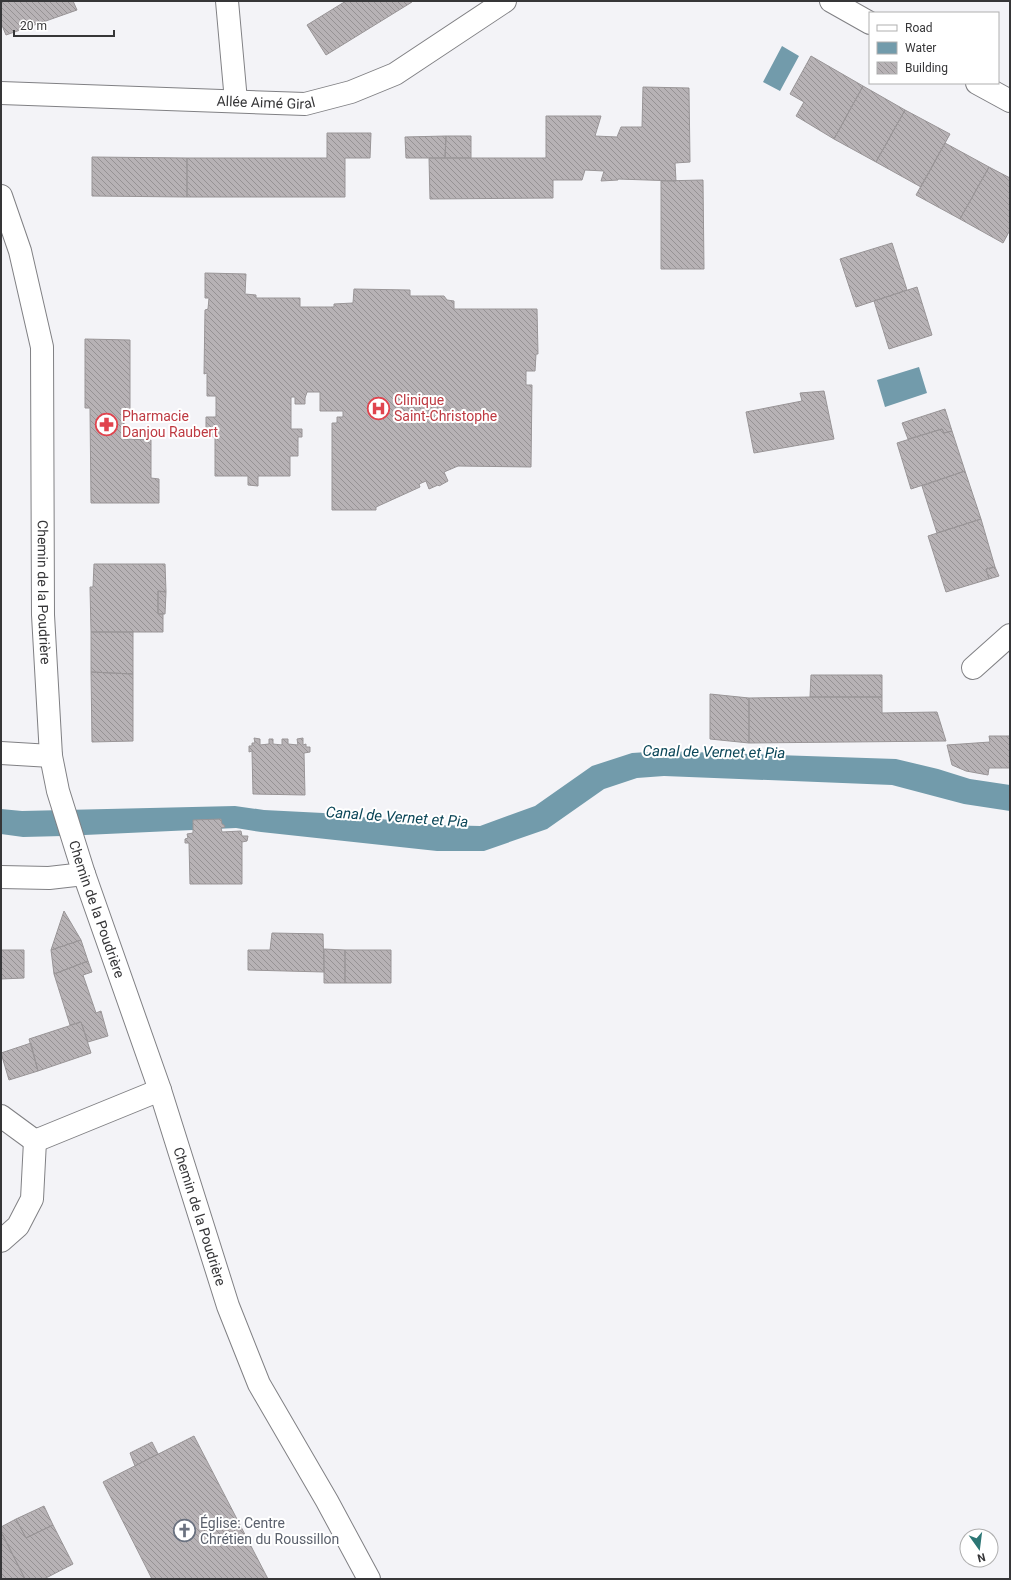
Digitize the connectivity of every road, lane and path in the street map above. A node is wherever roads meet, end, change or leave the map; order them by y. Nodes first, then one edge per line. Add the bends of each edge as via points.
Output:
1 (227, 1) edge
2 (505, 1) edge
3 (831, 1) edge
4 (869, 22) edge
5 (979, 84) edge
6 (1, 93) edge
7 (236, 101) junction
8 (1010, 101) edge
9 (1, 196) edge
10 (1010, 635) edge
11 (973, 668) dead end
12 (1, 753) edge
13 (51, 756) junction
14 (84, 874) junction
15 (1, 877) edge
16 (160, 1090) junction
17 (1, 1116) edge
18 (35, 1141) junction
19 (1, 1241) edge
20 (369, 1579) edge

1 - 7 street
2 - 7 street, Allée Aimé Giral via 394,74 351,92 304,104
3 - 4 street
5 - 8 street
6 - 7 street, Allée Aimé Giral
9 - 13 street, Chemin de la Poudrière via 20,251 42,347 43,615
10 - 11 street
12 - 13 street
13 - 14 street, Chemin de la Poudrière via 58,791
14 - 15 street via 49,878
14 - 16 street, Chemin de la Poudrière
16 - 18 street
16 - 20 street, Chemin de la Poudrière via 228,1306 259,1384
17 - 18 street
18 - 19 street via 32,1199 18,1226

